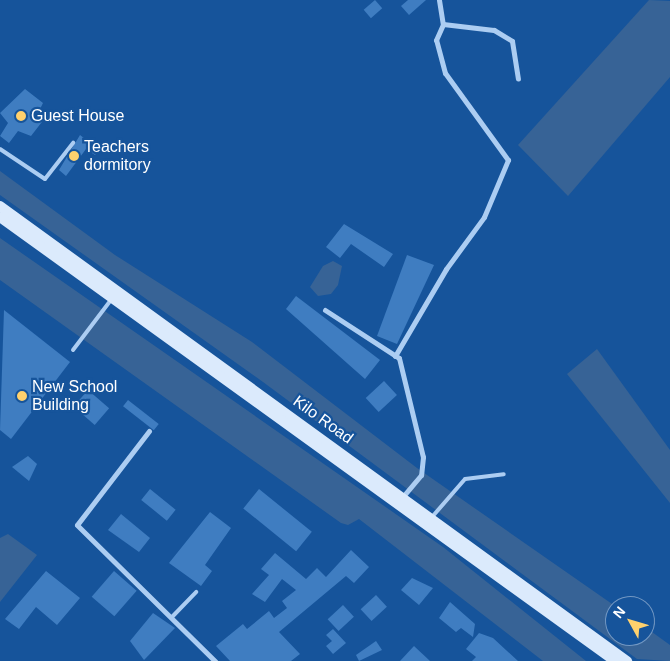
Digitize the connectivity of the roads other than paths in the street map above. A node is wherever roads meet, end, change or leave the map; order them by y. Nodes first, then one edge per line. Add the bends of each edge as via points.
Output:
1 (439, 0) edge
2 (443, 24) junction
3 (518, 79) dead end
4 (74, 143) dead end
5 (0, 149) edge
6 (0, 206) edge
7 (0, 216) edge
8 (113, 298) junction
9 (325, 310) dead end
10 (73, 350) dead end
11 (396, 356) junction
12 (149, 431) dead end
13 (504, 474) dead end
14 (401, 500) junction
15 (432, 517) junction
16 (196, 592) dead end
17 (172, 617) junction
18 (215, 661) edge
19 (615, 661) edge
20 (627, 661) edge

1 - 2 street
2 - 3 street via 494,30 512,42
2 - 11 street via 436,40 445,73 508,160 484,217 446,269
4 - 5 lane via 45,178
6 - 14 street, Kilo Road
7 - 8 street, Kilo Road
8 - 10 lane
8 - 14 street, Kilo Road
9 - 11 street
11 - 14 street via 423,452 421,475
12 - 17 street via 77,525
13 - 15 lane via 465,479
14 - 15 street, Kilo Road
14 - 19 street, Kilo Road
15 - 20 street, Kilo Road
16 - 17 lane
17 - 18 street

